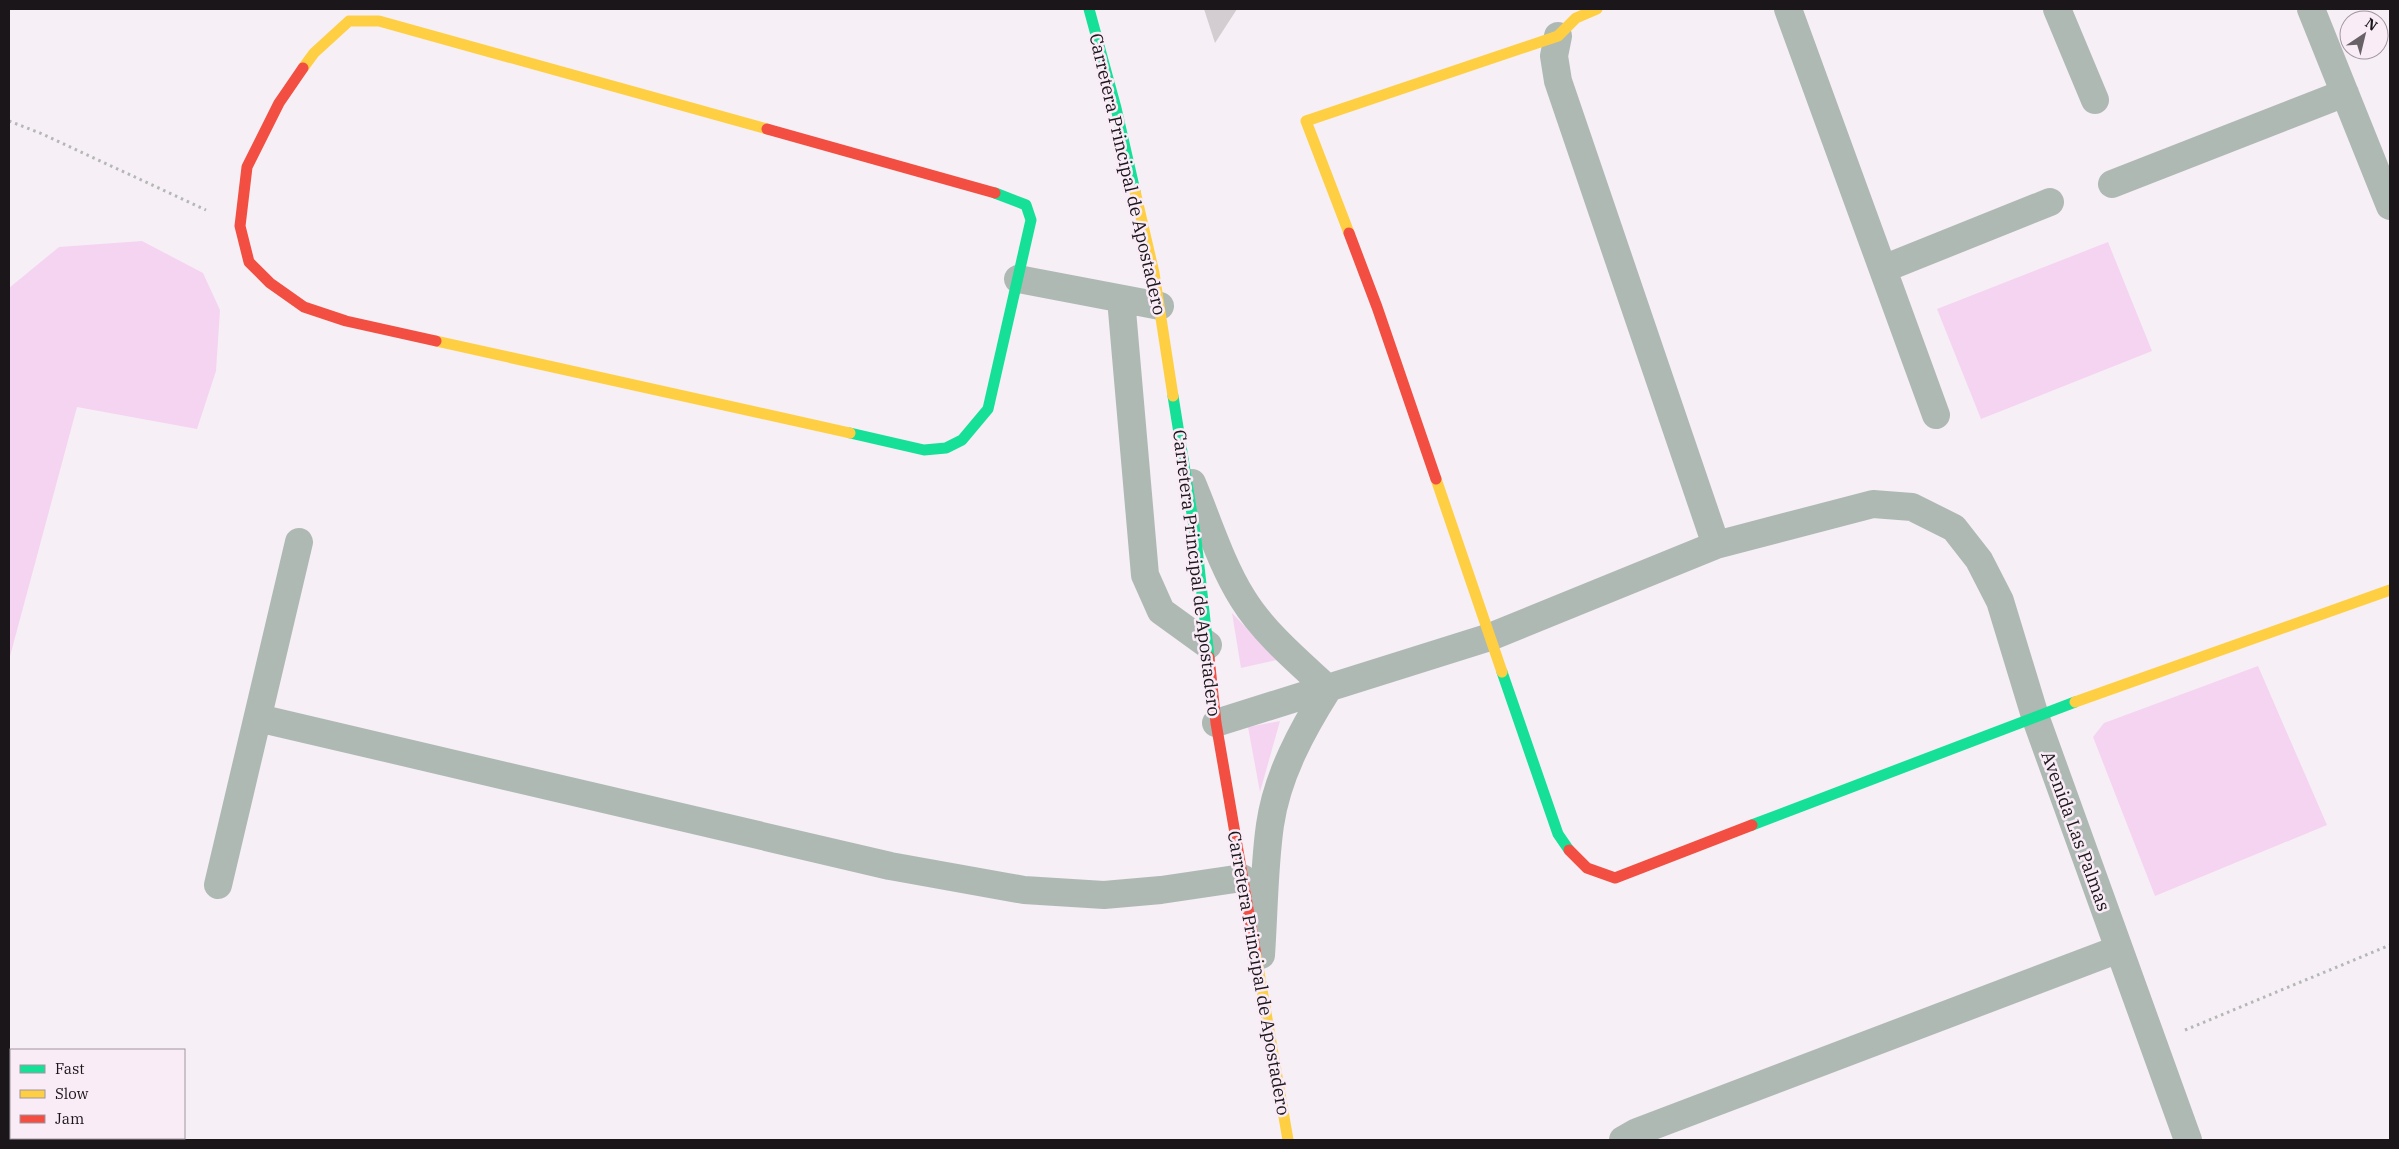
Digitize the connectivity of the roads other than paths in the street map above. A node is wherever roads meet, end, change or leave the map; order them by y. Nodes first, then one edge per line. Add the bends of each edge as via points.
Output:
1 (1089, 9) edge
2 (1597, 9) edge
3 (1788, 9) edge
4 (2057, 9) edge
5 (2311, 9) edge
6 (1558, 36) junction
7 (2344, 93) junction
8 (2095, 100) dead end
9 (2112, 184) dead end
10 (2050, 202) dead end
11 (2390, 206) edge
12 (1883, 269) junction
13 (1018, 279) junction
14 (1121, 299) junction
15 (1160, 306) junction
16 (1936, 415) dead end
17 (1184, 463) junction
18 (299, 542) dead end
19 (1716, 545) junction
20 (2390, 590) edge
21 (1490, 637) junction
22 (1208, 645) junction
23 (1328, 689) junction
24 (2035, 716) junction
25 (258, 718) junction
26 (1216, 723) junction
27 (1242, 878) junction
28 (218, 885) dead end
29 (2119, 949) junction
30 (1260, 978) junction
31 (1288, 1140) edge
32 (1623, 1140) edge
33 (2188, 1140) edge

1 - 15 street, Carretera Principal de Apostadero via 1116,108
2 - 6 street via 1576,18
3 - 12 street
4 - 8 street
5 - 7 street
6 - 19 street via 1554,56 1558,81
6 - 21 street via 1306,121 1377,307
7 - 9 street
7 - 11 street
10 - 12 street
12 - 16 street
13 - 13 street via 1031,220 1026,204 1012,198 379,21 349,21 314,53 279,103 247,167 240,226 249,262 270,283 304,307 346,321 924,450 944,450 971,433 988,409
13 - 14 street
14 - 15 street
14 - 22 street via 1145,575 1161,611
15 - 17 street, Carretera Principal de Apostadero
17 - 22 street, Carretera Principal de Apostadero
17 - 23 street via 1244,600 1284,648
18 - 25 street
19 - 21 street
19 - 24 street, Avenida Las Palmas via 1873,504 1912,507 1954,528 1979,560 2000,602
20 - 24 street
21 - 23 street
21 - 24 street via 1558,834 1574,860 1594,873 1615,878
22 - 26 street, Carretera Principal de Apostadero
23 - 26 street
23 - 30 street via 1302,729 1282,778 1270,824
24 - 29 street, Avenida Las Palmas
25 - 27 street via 890,866 1024,890 1104,895
25 - 28 street
26 - 27 street, Carretera Principal de Apostadero
27 - 30 street, Carretera Principal de Apostadero
29 - 32 street
29 - 33 street, Avenida Las Palmas
30 - 31 street, Carretera Principal de Apostadero

